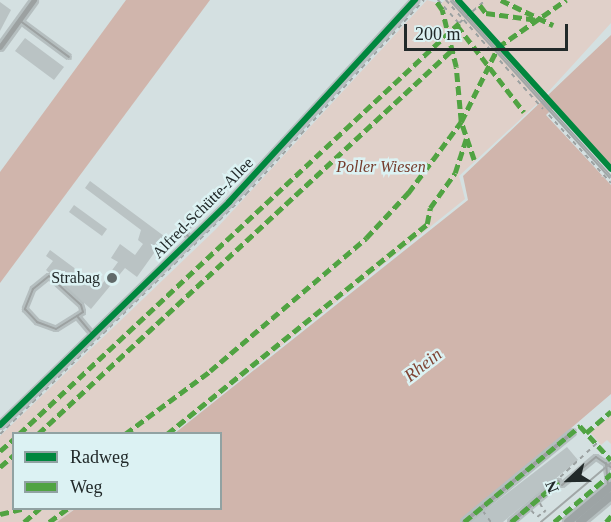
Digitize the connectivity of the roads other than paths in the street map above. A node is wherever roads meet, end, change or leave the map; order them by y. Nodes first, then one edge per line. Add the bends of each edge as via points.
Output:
1 (34, 0) edge
2 (415, 0) edge
3 (19, 20) junction
4 (0, 47) edge
5 (69, 57) dead end
6 (216, 198) dead end
7 (191, 240) junction
8 (77, 316) junction
9 (93, 336) junction
10 (0, 424) edge
11 (573, 432) dead end
12 (606, 463) junction
13 (611, 467) edge
14 (560, 484) joint
15 (610, 490) edge
16 (464, 522) edge
17 (512, 522) edge
18 (568, 522) edge
19 (580, 522) edge

1 - 3 street
2 - 7 street, Alfred-Schütte-Allee
3 - 4 street
3 - 5 lane
6 - 7 lane via 183,231
7 - 9 street, Alfred-Schütte-Allee
8 - 8 lane via 56,329 37,321 25,309 33,289 49,276 81,305 82,312
8 - 9 lane
9 - 10 street, Alfred-Schütte-Allee
11 - 16 street
12 - 13 lane
12 - 14 lane via 596,457
12 - 15 lane
14 - 17 street
15 - 18 main road
15 - 19 main road

